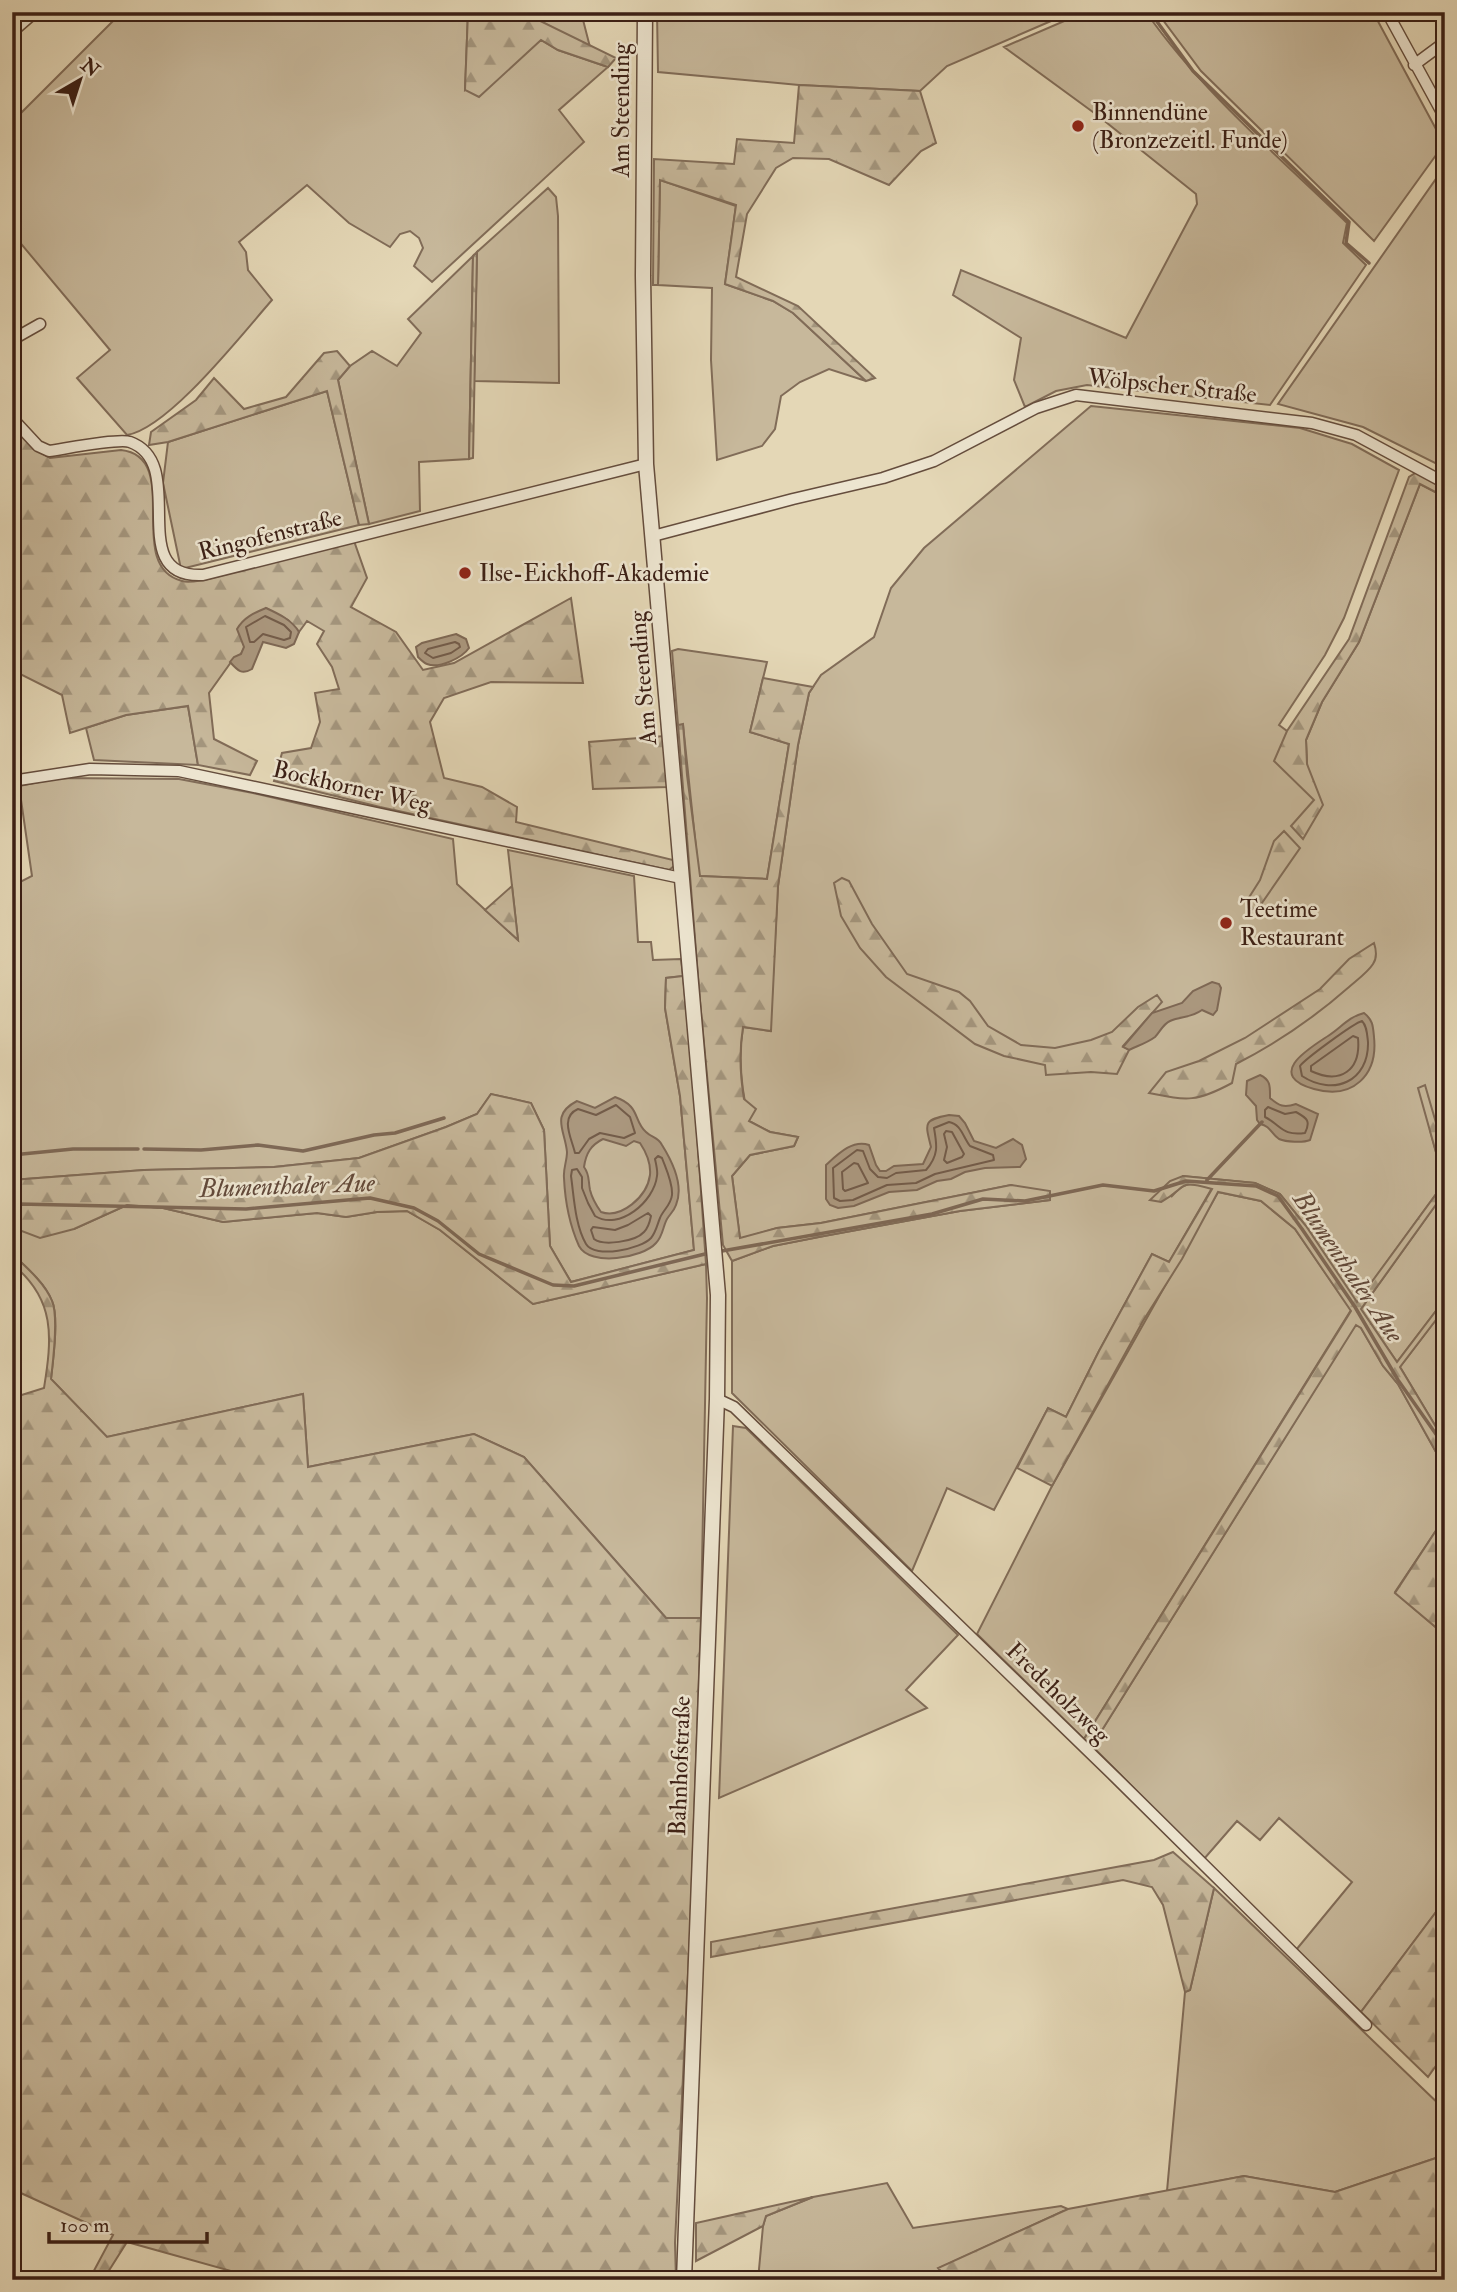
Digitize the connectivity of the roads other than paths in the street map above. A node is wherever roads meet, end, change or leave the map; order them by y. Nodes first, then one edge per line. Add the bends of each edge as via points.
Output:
1 (35, 12) edge
2 (645, 12) edge
3 (1387, 12) edge
4 (12, 32) edge
5 (1445, 42) edge
6 (1414, 65) junction
7 (1445, 118) edge
8 (40, 324) dead end
9 (12, 334) edge
10 (12, 418) edge
11 (646, 464) junction
12 (1445, 483) edge
13 (653, 537) junction
14 (12, 780) edge
15 (681, 878) junction
16 (715, 1255) joint
17 (717, 1399) junction
18 (1366, 2025) dead end
19 (684, 2280) edge

1 - 4 street
2 - 11 street, Am Steending
3 - 6 street
5 - 6 street
6 - 7 street
8 - 9 street via 17,337
10 - 11 street, Ringofenstraße via 38,446 49,451 128,440 145,450 155,465 166,563 188,576
11 - 13 street, Am Steending
12 - 13 street, Wölpscher Straße via 1356,435 1312,423 1076,395 1036,408 934,461
13 - 15 street, Am Steending
14 - 15 street, Bockhorner Weg via 90,769 179,771
15 - 16 street, Am Steending
16 - 17 street, Bahnhofstraße
17 - 18 street, Fredeholzweg via 734,1407
17 - 19 street, Bahnhofstraße

